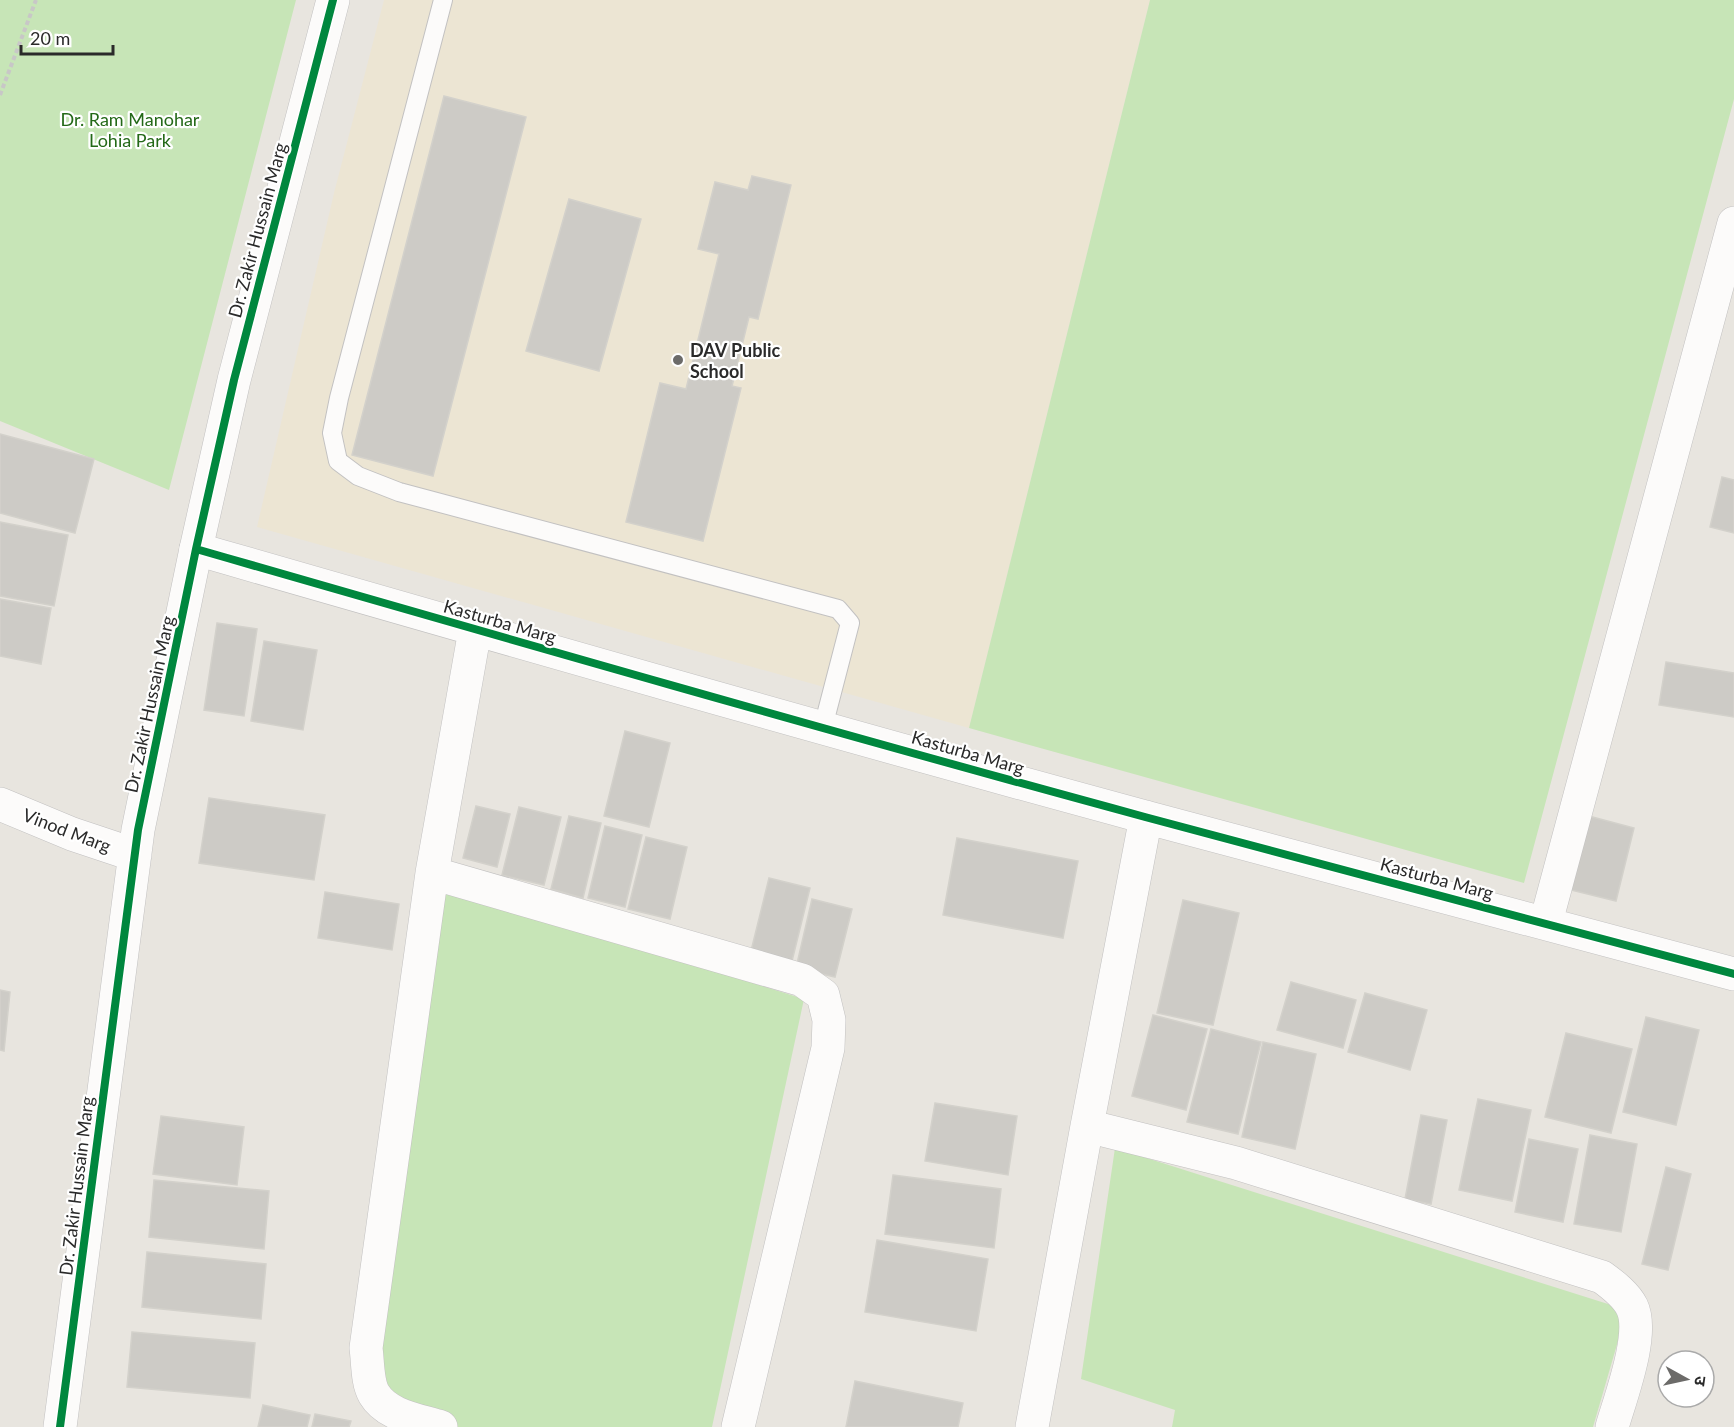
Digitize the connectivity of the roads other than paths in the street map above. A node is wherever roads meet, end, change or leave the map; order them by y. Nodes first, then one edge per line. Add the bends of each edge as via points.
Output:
1 (333, 0) edge
2 (443, 0) edge
3 (1734, 223) edge
4 (196, 549) junction
5 (475, 630) junction
6 (823, 727) junction
7 (0, 804) edge
8 (1146, 817) junction
9 (135, 855) junction
10 (432, 873) junction
11 (1546, 922) junction
12 (1734, 974) edge
13 (1087, 1126) junction
14 (60, 1427) edge
15 (441, 1427) edge
16 (738, 1427) edge
17 (1032, 1427) edge
18 (1612, 1427) edge

1 - 4 street, Dr. Zakir Hussain Marg via 237,369
2 - 6 lane via 339,398 332,433 338,462 358,476 399,492 838,609 850,624
3 - 11 street
4 - 5 street, Kasturba Marg
4 - 9 street, Dr. Zakir Hussain Marg
5 - 6 street, Kasturba Marg
5 - 10 street
6 - 8 street, Kasturba Marg
7 - 9 street, Vinod Marg
8 - 11 street, Kasturba Marg
8 - 13 street
9 - 14 street, Dr. Zakir Hussain Marg
10 - 15 street via 366,1348 374,1395 393,1412
10 - 16 street via 802,980 823,995 829,1020 828,1048
11 - 12 street, Kasturba Marg
13 - 17 street
13 - 18 street via 1236,1164 1602,1277 1633,1308 1636,1333

